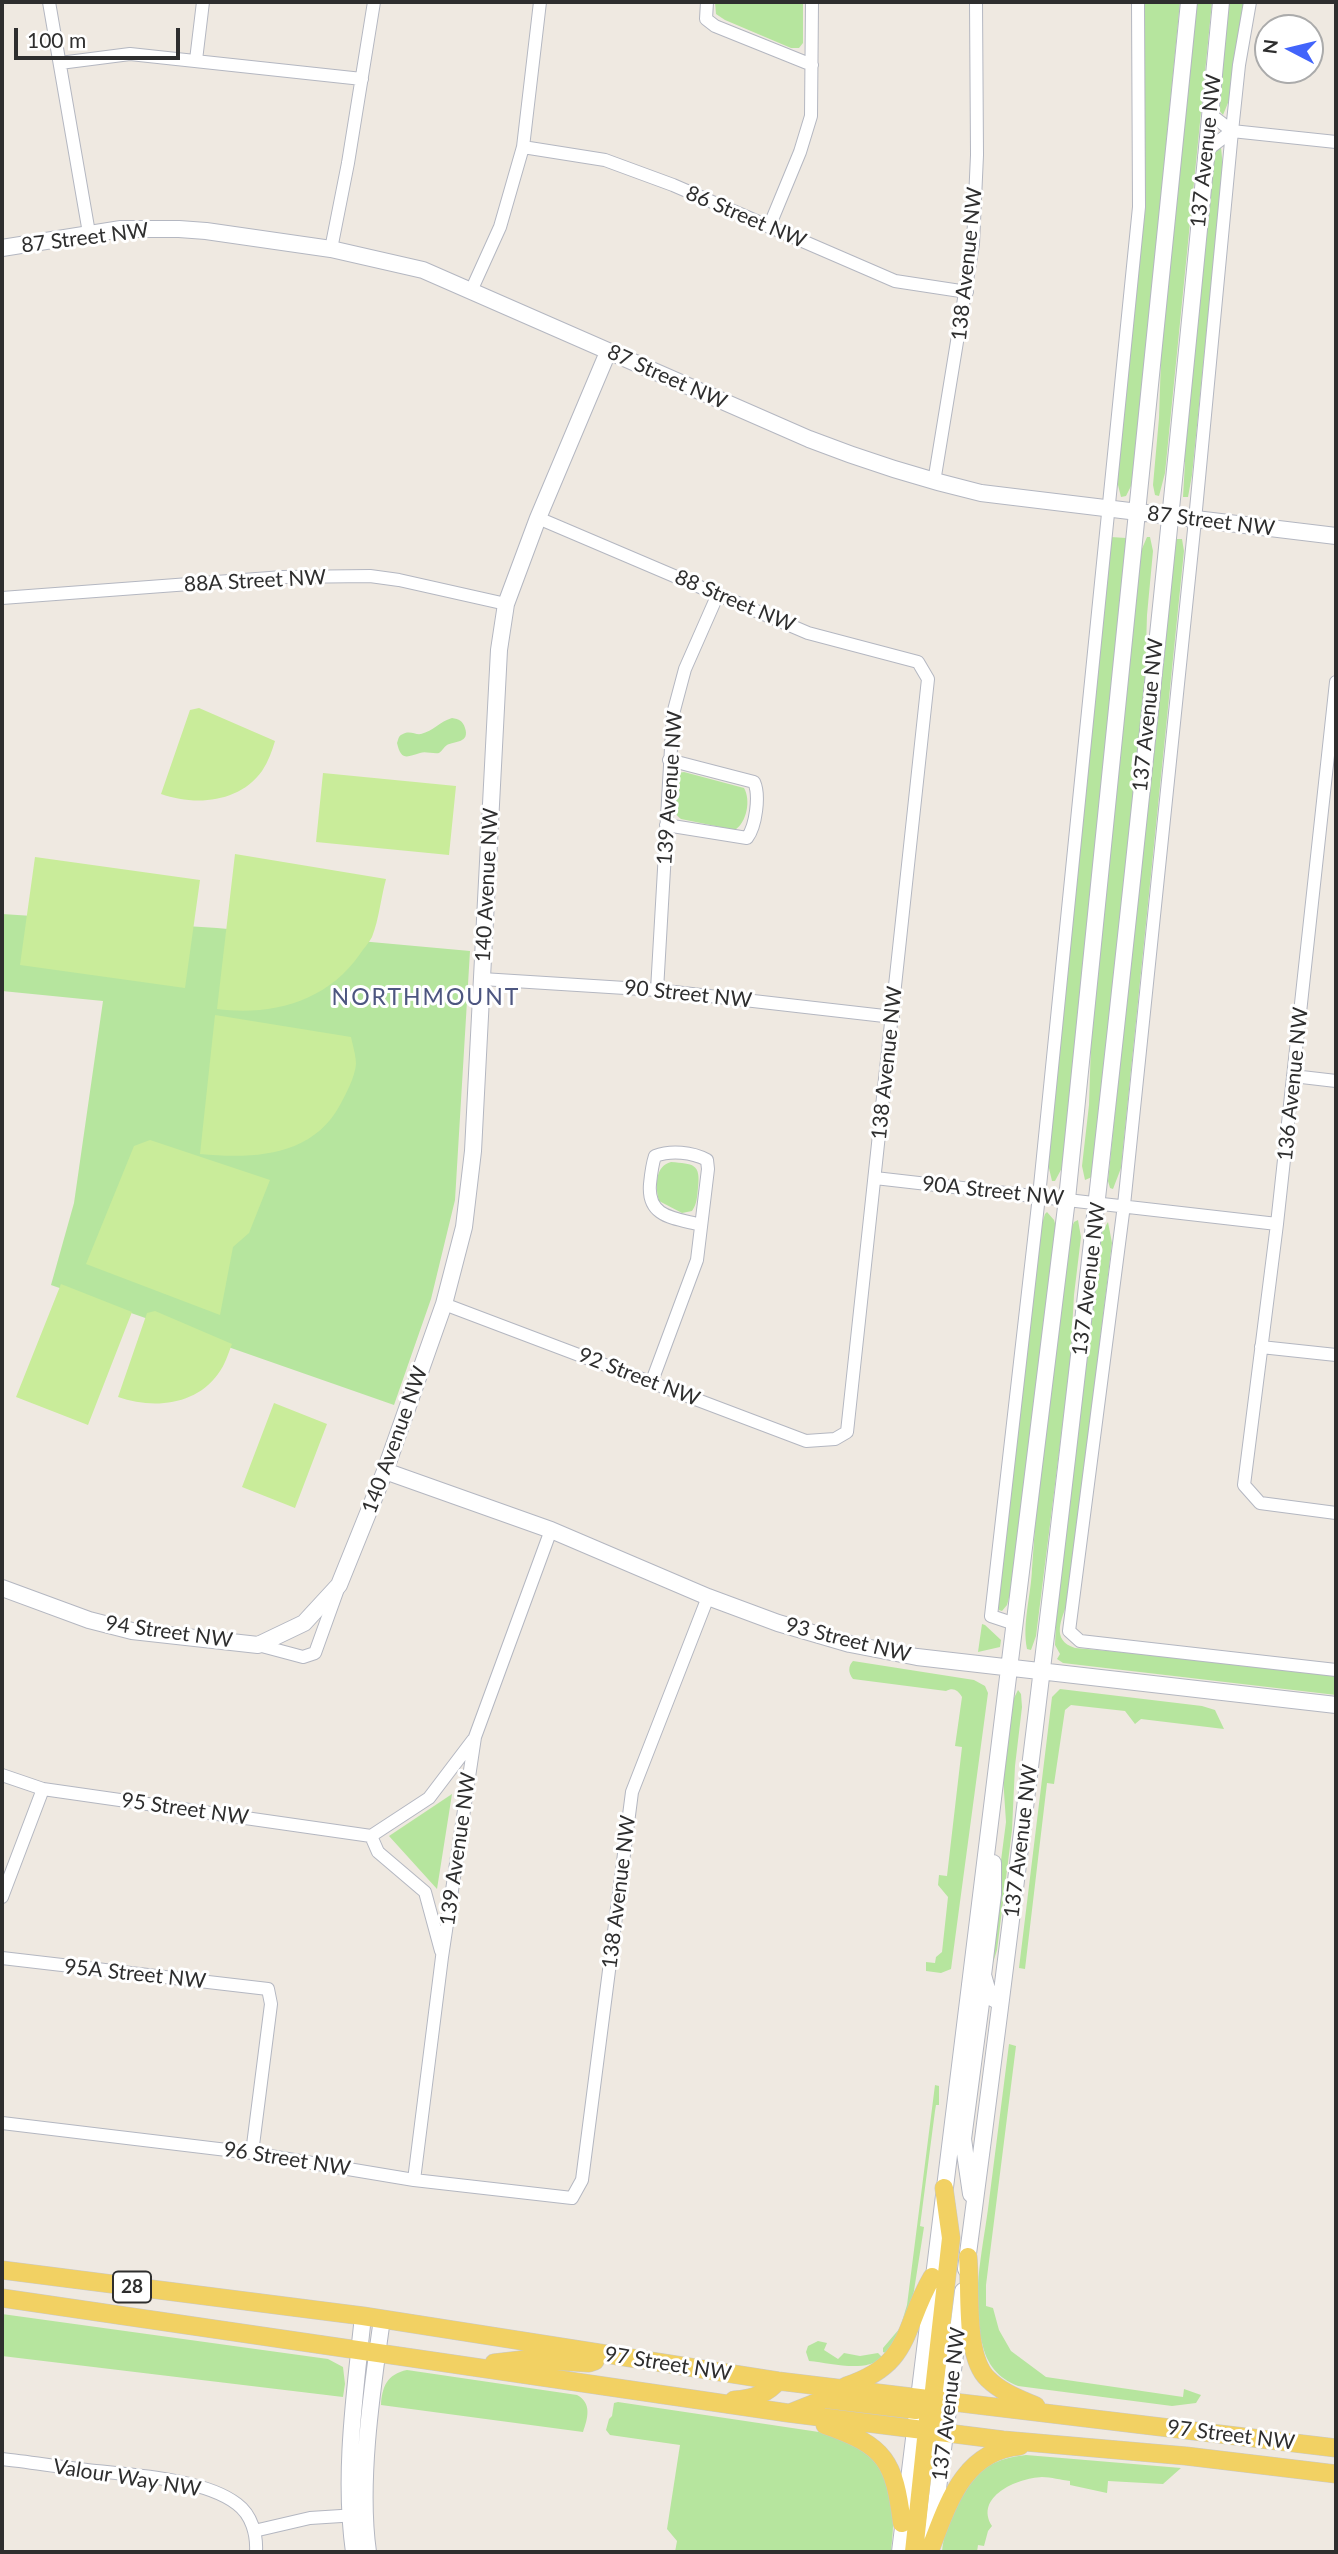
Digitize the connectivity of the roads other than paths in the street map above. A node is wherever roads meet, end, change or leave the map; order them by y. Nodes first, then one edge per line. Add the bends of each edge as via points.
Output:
1 (50, 2) edge
2 (203, 2) edge
3 (373, 2) edge
4 (540, 2) edge
5 (707, 2) edge
6 (812, 2) edge
7 (976, 2) edge
8 (1138, 2) edge
9 (1189, 2) edge
10 (1221, 2) edge
11 (1250, 2) edge
12 (196, 60) junction
13 (60, 63) junction
14 (812, 65) junction
15 (362, 79) junction
16 (1210, 114) junction
17 (1233, 131) junction
18 (1336, 142) edge
19 (523, 147) junction
20 (1206, 151) junction
21 (769, 227) junction
22 (89, 233) junction
23 (2, 248) edge
24 (331, 249) junction
25 (471, 291) junction
26 (967, 292) junction
27 (608, 352) junction
28 (934, 482) junction
29 (1109, 508) junction
30 (1138, 512) junction
31 (1168, 516) junction
32 (538, 518) junction
33 (1195, 520) junction
34 (1336, 536) edge
35 (718, 594) junction
36 (2, 598) edge
37 (506, 604) junction
38 (929, 680) joint
39 (1336, 682) edge
40 (1335, 699) edge
41 (669, 760) junction
42 (666, 825) junction
43 (482, 979) junction
44 (657, 990) junction
45 (892, 1017) junction
46 (1293, 1076) junction
47 (1336, 1081) edge
48 (875, 1178) junction
49 (1039, 1196) junction
50 (1067, 1199) junction
51 (1098, 1202) junction
52 (1124, 1205) junction
53 (1277, 1224) junction
54 (701, 1225) junction
55 (444, 1304) junction
56 (1261, 1347) junction
57 (1336, 1355) edge
58 (652, 1381) junction
59 (835, 1439) joint
60 (386, 1471) junction
61 (1336, 1513) edge
62 (551, 1530) junction
63 (339, 1585) junction
64 (2, 1588) edge
65 (708, 1598) junction
66 (1015, 1624) junction
67 (258, 1644) junction
68 (1008, 1667) junction
69 (1336, 1670) edge
70 (1042, 1671) junction
71 (1336, 1705) edge
72 (475, 1737) junction
73 (2, 1775) edge
74 (994, 1784) junction
75 (43, 1789) junction
76 (371, 1836) junction
77 (2, 1897) edge
78 (442, 1957) junction
79 (2, 1958) edge
80 (970, 1984) junction
81 (1001, 2003) junction
82 (2, 2123) edge
83 (252, 2152) junction
84 (414, 2180) junction
85 (944, 2188) junction
86 (572, 2197) joint
87 (974, 2210) junction
88 (968, 2257) junction
89 (2, 2270) edge
90 (932, 2277) junction
91 (2, 2298) edge
92 (363, 2316) junction
93 (382, 2319) junction
94 (368, 2351) junction
95 (605, 2354) junction
96 (470, 2367) junction
97 (778, 2381) junction
98 (839, 2388) junction
99 (713, 2402) junction
100 (929, 2404) junction
101 (788, 2413) junction
102 (1048, 2413) junction
103 (929, 2431) junction
104 (1048, 2444) junction
105 (1336, 2448) edge
106 (2, 2459) edge
107 (1336, 2474) edge
108 (359, 2515) junction
109 (902, 2523) junction
110 (254, 2531) junction
111 (925, 2551) edge
112 (256, 2552) edge
113 (354, 2552) edge
114 (368, 2552) edge
115 (900, 2552) edge

1 - 13 street
2 - 12 street
3 - 15 street
4 - 19 street
5 - 14 street via 706,19 715,26
6 - 14 street
7 - 26 street, 138 Avenue NW via 976,197
8 - 29 street via 1139,207
9 - 30 main road, 137 Avenue NW
10 - 16 main road, 137 Avenue NW
11 - 17 street, 137 Avenue NW
12 - 13 street via 130,54
12 - 15 street
13 - 22 street
14 - 21 street via 811,116
15 - 24 street
16 - 17 street
16 - 20 main road, 137 Avenue NW
17 - 18 street
17 - 20 street
17 - 33 street, 137 Avenue NW
19 - 21 street, 86 Street NW via 605,160
19 - 25 street via 500,227
20 - 31 main road, 137 Avenue NW
21 - 26 street, 86 Street NW via 895,281
22 - 23 main road, 87 Street NW
22 - 24 main road, 87 Street NW via 206,231
24 - 25 main road, 87 Street NW via 423,270
25 - 27 main road, 87 Street NW
26 - 28 street, 138 Avenue NW
27 - 28 main road, 87 Street NW via 809,439
27 - 32 main road, 140 Avenue NW
28 - 29 main road, 87 Street NW via 981,493
29 - 30 main road, 87 Street NW
29 - 49 street
30 - 31 main road, 87 Street NW
30 - 50 main road, 137 Avenue NW
31 - 33 main road, 87 Street NW
31 - 51 main road, 137 Avenue NW
32 - 35 street, 88 Street NW
32 - 37 main road, 140 Avenue NW
33 - 34 main road, 87 Street NW
33 - 52 street, 137 Avenue NW
35 - 38 street, 88 Street NW via 808,633 918,662
35 - 41 street, 139 Avenue NW via 685,669 673,714
36 - 37 street, 88A Street NW via 283,577 370,576
37 - 43 main road, 140 Avenue NW via 499,650
38 - 45 street, 138 Avenue NW
39 - 40 street, 136 Avenue NW
40 - 46 street, 136 Avenue NW
41 - 42 street, 139 Avenue NW
41 - 42 street via 741,777 754,782 758,790 752,832 747,838
42 - 44 street, 139 Avenue NW
43 - 44 street, 90 Street NW
43 - 55 main road, 140 Avenue NW via 473,1152 464,1227
44 - 45 street, 90 Street NW
45 - 48 street, 138 Avenue NW
46 - 47 street
46 - 53 street, 136 Avenue NW
48 - 49 street, 90A Street NW
48 - 59 street, 138 Avenue NW via 847,1432
49 - 50 street, 90A Street NW
49 - 66 street via 991,1616
50 - 51 street, 90A Street NW
50 - 66 main road, 137 Avenue NW
51 - 52 street, 90A Street NW
51 - 70 main road, 137 Avenue NW
52 - 53 street, 90A Street NW
52 - 69 street, 137 Avenue NW via 1069,1631 1080,1641
53 - 56 street, 136 Avenue NW
54 - 54 street via 707,1160 665,1152 655,1156 649,1194 652,1206
54 - 58 street via 697,1259
55 - 58 street, 92 Street NW
55 - 60 main road, 140 Avenue NW
56 - 57 street
56 - 61 street, 136 Avenue NW via 1244,1485 1260,1503
58 - 59 street, 92 Street NW via 806,1441
60 - 62 main road, 93 Street NW
60 - 63 main road, 140 Avenue NW
62 - 65 main road, 93 Street NW
62 - 72 street, 139 Avenue NW
63 - 67 main road, 94 Street NW via 304,1623
63 - 67 street, 94 Street NW via 315,1653 303,1657
64 - 67 main road, 94 Street NW via 132,1631
65 - 68 main road, 93 Street NW via 850,1644
65 - 86 street, 138 Avenue NW via 632,1792 582,2179
66 - 68 main road, 137 Avenue NW
68 - 70 main road, 93 Street NW
68 - 74 main road, 137 Avenue NW
70 - 71 main road, 93 Street NW
70 - 81 main road, 137 Avenue NW
72 - 76 street via 429,1798
72 - 78 street, 139 Avenue NW
73 - 75 street, 95 Street NW
74 - 80 main road, 137 Avenue NW
74 - 81 main road via 993,1894 983,1975 989,1996
75 - 76 street, 95 Street NW
75 - 77 street
76 - 78 street via 378,1852 425,1892
78 - 84 street, 139 Avenue NW
79 - 83 street, 95A Street NW via 268,1989 271,2004
80 - 85 main road, 137 Avenue NW
80 - 87 main road via 981,2003 963,2139
81 - 87 main road, 137 Avenue NW
82 - 83 street, 96 Street NW
83 - 84 street, 96 Street NW
84 - 86 street, 96 Street NW
85 - 90 main road, 137 Avenue NW
85 - 100 main road via 951,2238
87 - 88 main road, 137 Avenue NW
88 - 100 main road, 137 Avenue NW
88 - 102 main road via 979,2367 1007,2393
89 - 92 main road, 97 Street NW / 28
90 - 98 main road via 894,2358 868,2378
90 - 100 main road, 137 Avenue NW
91 - 94 main road, 97 Street NW / 28
92 - 93 main road, 97 Street NW
92 - 94 main road
93 - 94 main road
93 - 95 main road, 97 Street NW
94 - 96 main road, 97 Street NW
94 - 108 main road via 352,2426
95 - 96 main road via 589,2363 529,2359
95 - 97 main road, 97 Street NW
96 - 99 main road, 97 Street NW
97 - 98 main road, 97 Street NW
97 - 99 main road via 756,2398
98 - 100 main road, 97 Street NW
99 - 101 main road, 97 Street NW
100 - 101 main road via 825,2399
100 - 102 main road, 97 Street NW
100 - 103 main road
100 - 103 main road, 137 Avenue NW
101 - 103 main road, 97 Street NW
101 - 109 main road via 842,2431 879,2452 893,2472
102 - 105 main road, 97 Street NW
103 - 104 main road, 97 Street NW
103 - 109 main road, 137 Avenue NW
103 - 111 main road
104 - 107 main road, 97 Street NW
104 - 111 main road via 1012,2447 977,2462 960,2481
106 - 110 street, Valour Way NW via 208,2489 241,2507
108 - 110 street via 310,2518
108 - 113 main road
108 - 114 main road
109 - 115 main road, 137 Avenue NW
110 - 112 street

